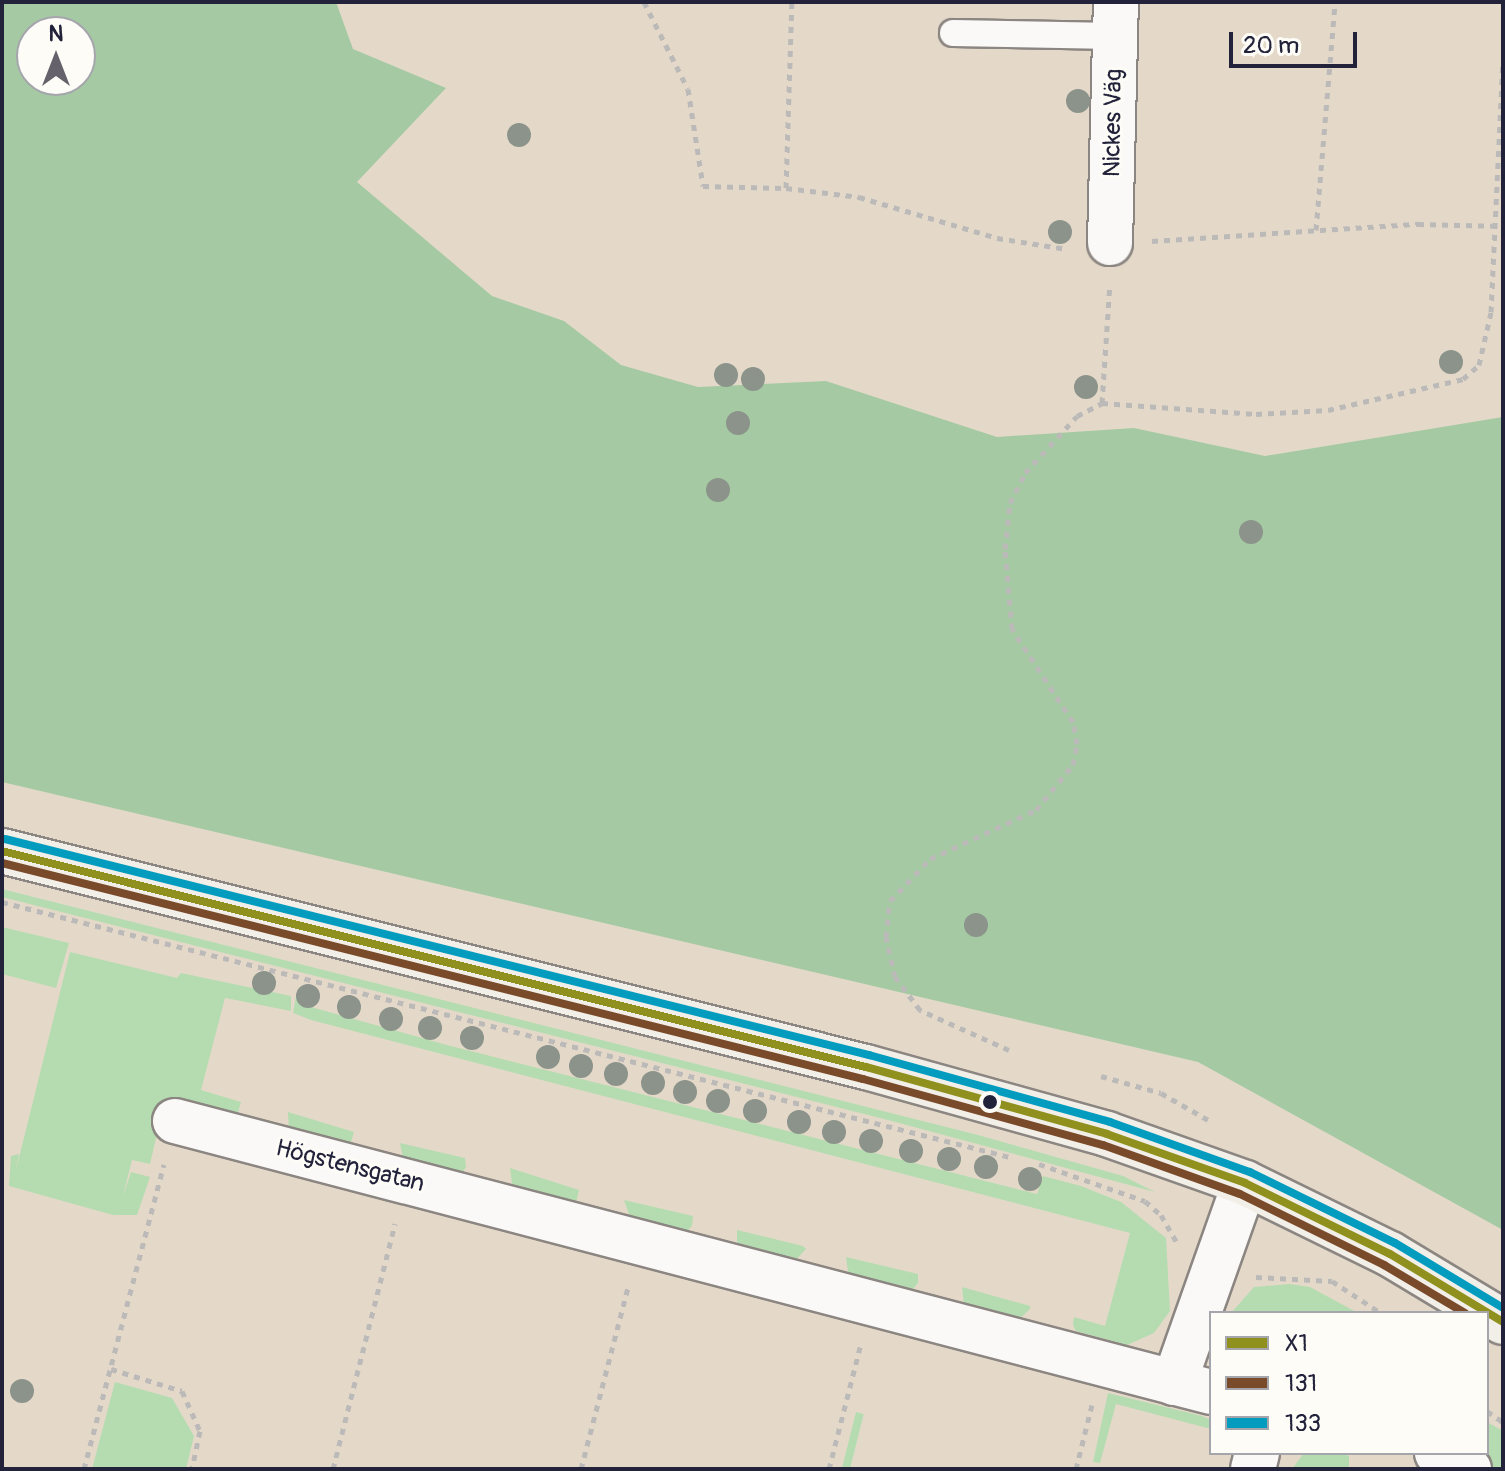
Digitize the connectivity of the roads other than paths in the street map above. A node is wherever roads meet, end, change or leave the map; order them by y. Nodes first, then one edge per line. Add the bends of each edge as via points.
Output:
1 (1115, 19) edge
2 (953, 33) dead end
3 (1110, 243) road end
4 (2, 851) edge
5 (175, 1121) road end
6 (1245, 1183) junction
7 (1485, 1311) edge
8 (1192, 1388) edge
9 (1441, 1455) edge
10 (1469, 1469) edge

1 - 2 lane
1 - 3 street, Nickes Väg
4 - 6 street via 866,1067 1107,1134
5 - 8 street, Högstensgatan
6 - 7 street via 1390,1254
6 - 8 street, Högstensgatan via 1216,1259
9 - 10 street

